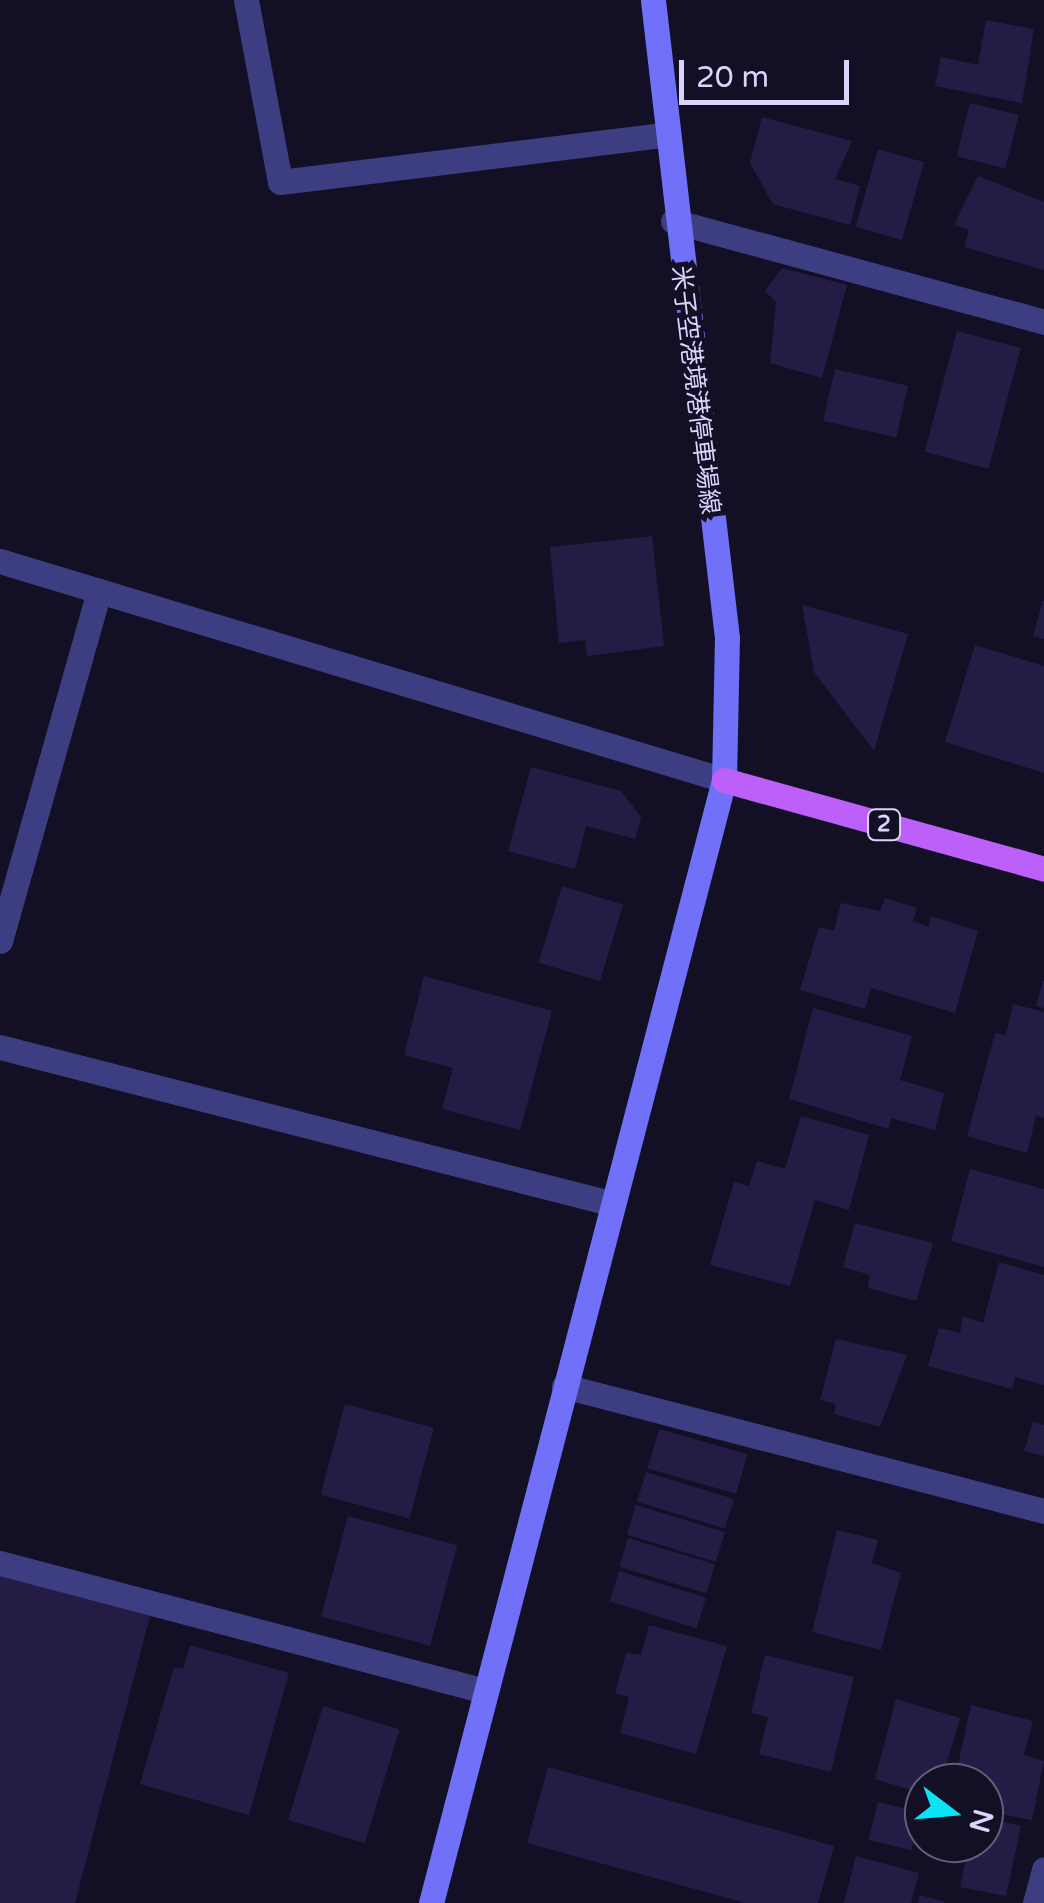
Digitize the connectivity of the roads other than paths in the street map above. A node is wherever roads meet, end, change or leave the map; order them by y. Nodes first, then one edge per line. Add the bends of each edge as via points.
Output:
1 (246, 0) edge
2 (653, 0) edge
3 (665, 134) junction
4 (673, 221) junction
5 (1044, 322) edge
6 (0, 561) edge
7 (99, 591) junction
8 (724, 780) junction
9 (1044, 869) edge
10 (0, 941) edge
11 (0, 1047) edge
12 (610, 1203) junction
13 (564, 1386) junction
14 (1044, 1511) edge
15 (0, 1563) edge
16 (485, 1692) junction
17 (1044, 1870) edge
18 (431, 1903) edge
19 (1035, 1903) edge

1 - 3 street via 280,182
2 - 3 street, 米子空港境港停車場線
3 - 4 street, 米子空港境港停車場線
4 - 5 street
4 - 8 street, 米子空港境港停車場線 via 727,638
6 - 7 street
7 - 8 street
7 - 10 street
8 - 9 main road, 2
8 - 12 street, 米子空港境港停車場線
11 - 12 street
12 - 13 street, 米子空港境港停車場線
13 - 14 street
13 - 16 street, 米子空港境港停車場線
15 - 16 street
16 - 18 street, 米子空港境港停車場線
17 - 19 street

